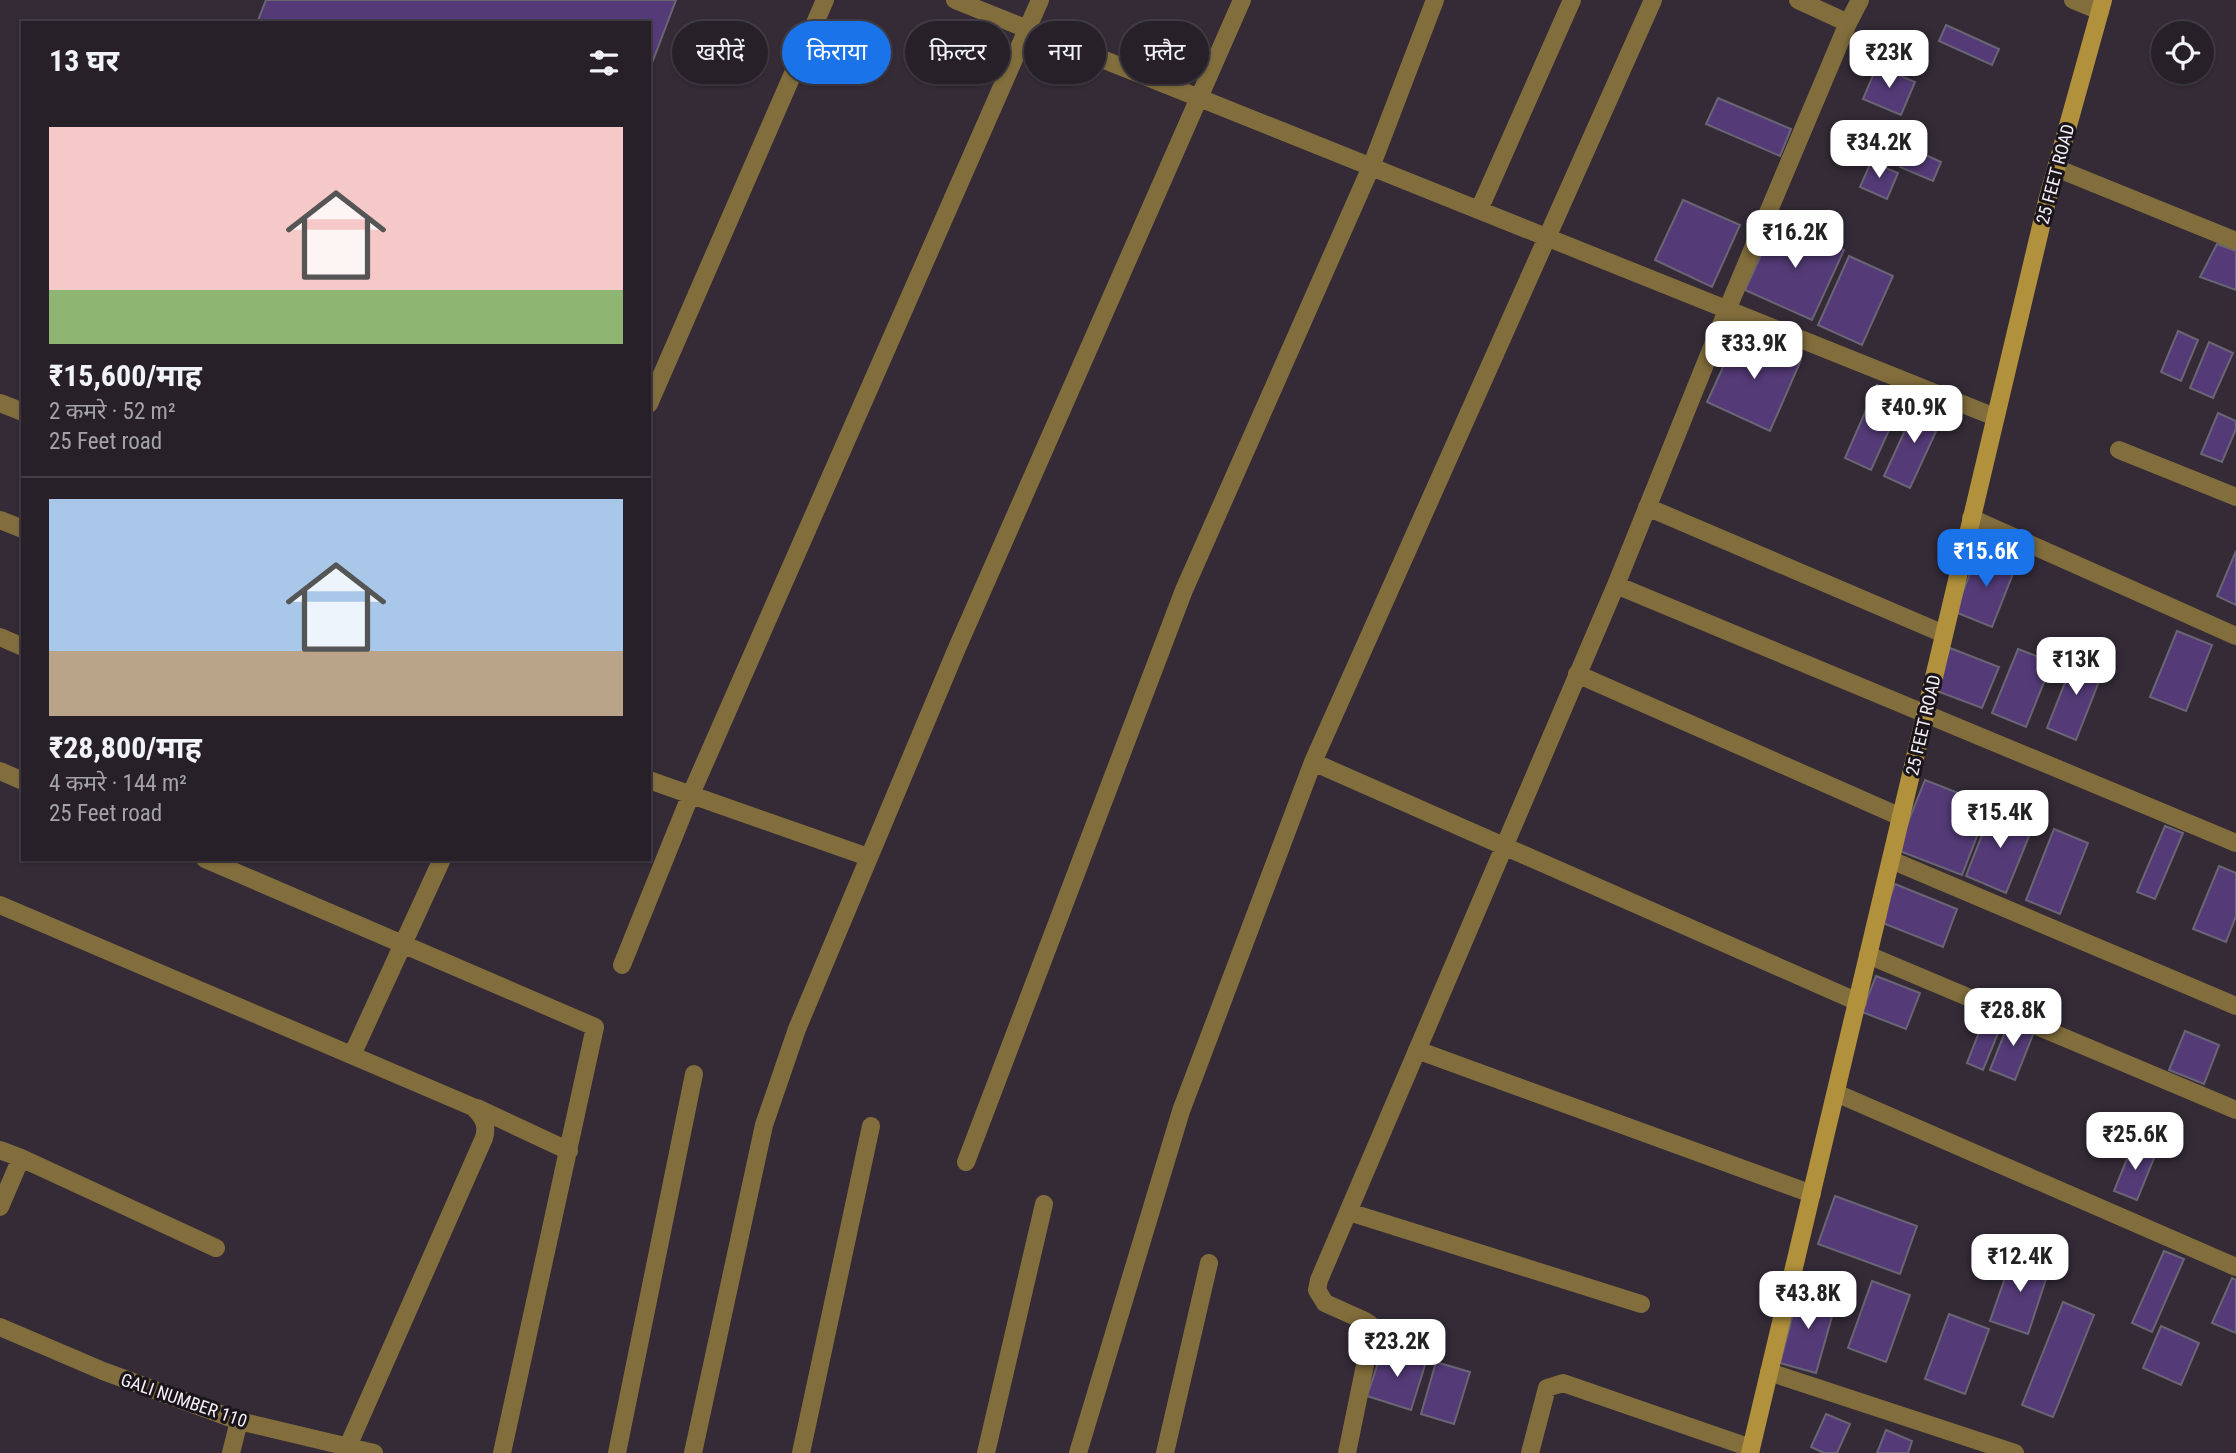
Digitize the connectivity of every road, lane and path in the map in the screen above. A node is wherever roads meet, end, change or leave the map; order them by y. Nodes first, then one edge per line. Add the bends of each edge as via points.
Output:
1 (825, 0) edge
2 (955, 0) edge
3 (1040, 0) edge
4 (1242, 0) edge
5 (1435, 0) edge
6 (1572, 0) edge
7 (1653, 0) edge
8 (1798, 0) edge
9 (1860, 0) edge
10 (2073, 0) edge
11 (2102, 6) edge
12 (1031, 21) edge
13 (1848, 23) junction
14 (1024, 28) edge
15 (1024, 36) edge
16 (1106, 61) edge
17 (1198, 98) junction
18 (1371, 167) junction
19 (2056, 168) junction
20 (1479, 210) junction
21 (1546, 237) junction
22 (2236, 241) edge
23 (1727, 310) junction
24 (651, 399) edge
25 (0, 403) edge
26 (21, 411) edge
27 (1995, 417) junction
28 (2119, 450) dead end
29 (2236, 498) edge
30 (1647, 507) junction
31 (1971, 517) junction
32 (0, 520) edge
33 (21, 528) edge
34 (1616, 585) junction
35 (1944, 634) junction
36 (2236, 636) edge
37 (0, 637) edge
38 (21, 646) edge
39 (1577, 674) junction
40 (1925, 715) junction
41 (1313, 762) junction
42 (0, 771) edge
43 (21, 780) edge
44 (651, 780) edge
45 (691, 794) junction
46 (1901, 817) junction
47 (2236, 843) edge
48 (1504, 846) junction
49 (868, 857) junction
50 (1891, 860) junction
51 (210, 861) edge
52 (441, 861) edge
53 (0, 905) edge
54 (403, 945) junction
55 (1868, 955) junction
56 (622, 964) dead end
57 (1857, 1002) junction
58 (2236, 1006) edge
59 (1417, 1050) junction
60 (353, 1054) junction
61 (694, 1074) dead end
62 (1836, 1093) junction
63 (473, 1107) junction
64 (2236, 1110) edge
65 (872, 1126) dead end
66 (0, 1150) edge
67 (569, 1151) junction
68 (21, 1158) junction
69 (966, 1162) dead end
70 (1812, 1194) junction
71 (1044, 1204) dead end
72 (0, 1207) edge
73 (1349, 1212) junction
74 (216, 1248) dead end
75 (1209, 1263) dead end
76 (2236, 1267) edge
77 (1642, 1304) dead end
78 (0, 1327) edge
79 (1769, 1372) junction
80 (239, 1421) junction
81 (346, 1450) edge
82 (1750, 1450) edge
83 (231, 1453) edge
84 (374, 1453) edge
85 (502, 1453) edge
86 (617, 1453) edge
87 (693, 1453) edge
88 (801, 1453) edge
89 (986, 1453) edge
90 (1078, 1453) edge
91 (1165, 1453) edge
92 (1347, 1453) edge
93 (1530, 1453) edge
94 (2015, 1453) edge

1 - 24 street
2 - 14 street
3 - 12 street
4 - 17 street
5 - 18 street
6 - 20 street
7 - 21 street
8 - 13 street
9 - 13 street
10 - 11 street
11 - 19 street, 25 FEET ROAD
13 - 23 street
15 - 45 street
16 - 17 street
17 - 18 street
17 - 49 street
18 - 20 street
18 - 69 street via 1184,590
19 - 22 street
19 - 27 street, 25 FEET ROAD
20 - 21 street
21 - 23 street
21 - 41 street
23 - 27 street
23 - 30 street
25 - 26 street
27 - 31 street, 25 FEET ROAD
28 - 29 street
30 - 34 street
30 - 35 street
31 - 35 street, 25 FEET ROAD
31 - 36 street
32 - 33 street
34 - 39 street
34 - 40 street
35 - 40 street, 25 FEET ROAD
37 - 38 street
39 - 46 street
39 - 48 street
40 - 46 street, 25 FEET ROAD
40 - 47 street
41 - 48 street
41 - 90 street via 1181,1111
42 - 43 street
44 - 45 street
45 - 49 street
45 - 56 street
46 - 50 street, 25 FEET ROAD
48 - 57 street
48 - 59 street
49 - 87 street via 797,1029 764,1125
50 - 55 street, 25 FEET ROAD
50 - 58 street
51 - 54 street
52 - 54 street
53 - 60 street
54 - 60 street
54 - 67 street via 595,1027
55 - 57 street, 25 FEET ROAD
55 - 64 street
57 - 62 street, 25 FEET ROAD
59 - 70 street
59 - 73 street
60 - 63 street
61 - 86 street
62 - 70 street, 25 FEET ROAD
62 - 76 street
63 - 67 street
63 - 81 street via 484,1117 484,1138
65 - 88 street
66 - 68 street
67 - 85 street
68 - 72 street
68 - 74 street
70 - 79 street, 25 FEET ROAD
71 - 89 street
73 - 77 street
73 - 92 street via 1317,1290 1325,1303 1371,1325
75 - 91 street
78 - 80 street, GALI NUMBER 110
79 - 82 street, 25 FEET ROAD
79 - 94 street
80 - 81 street, GALI NUMBER 110
80 - 83 street
81 - 84 street, GALI NUMBER 110
82 - 93 street via 1563,1383 1547,1388

